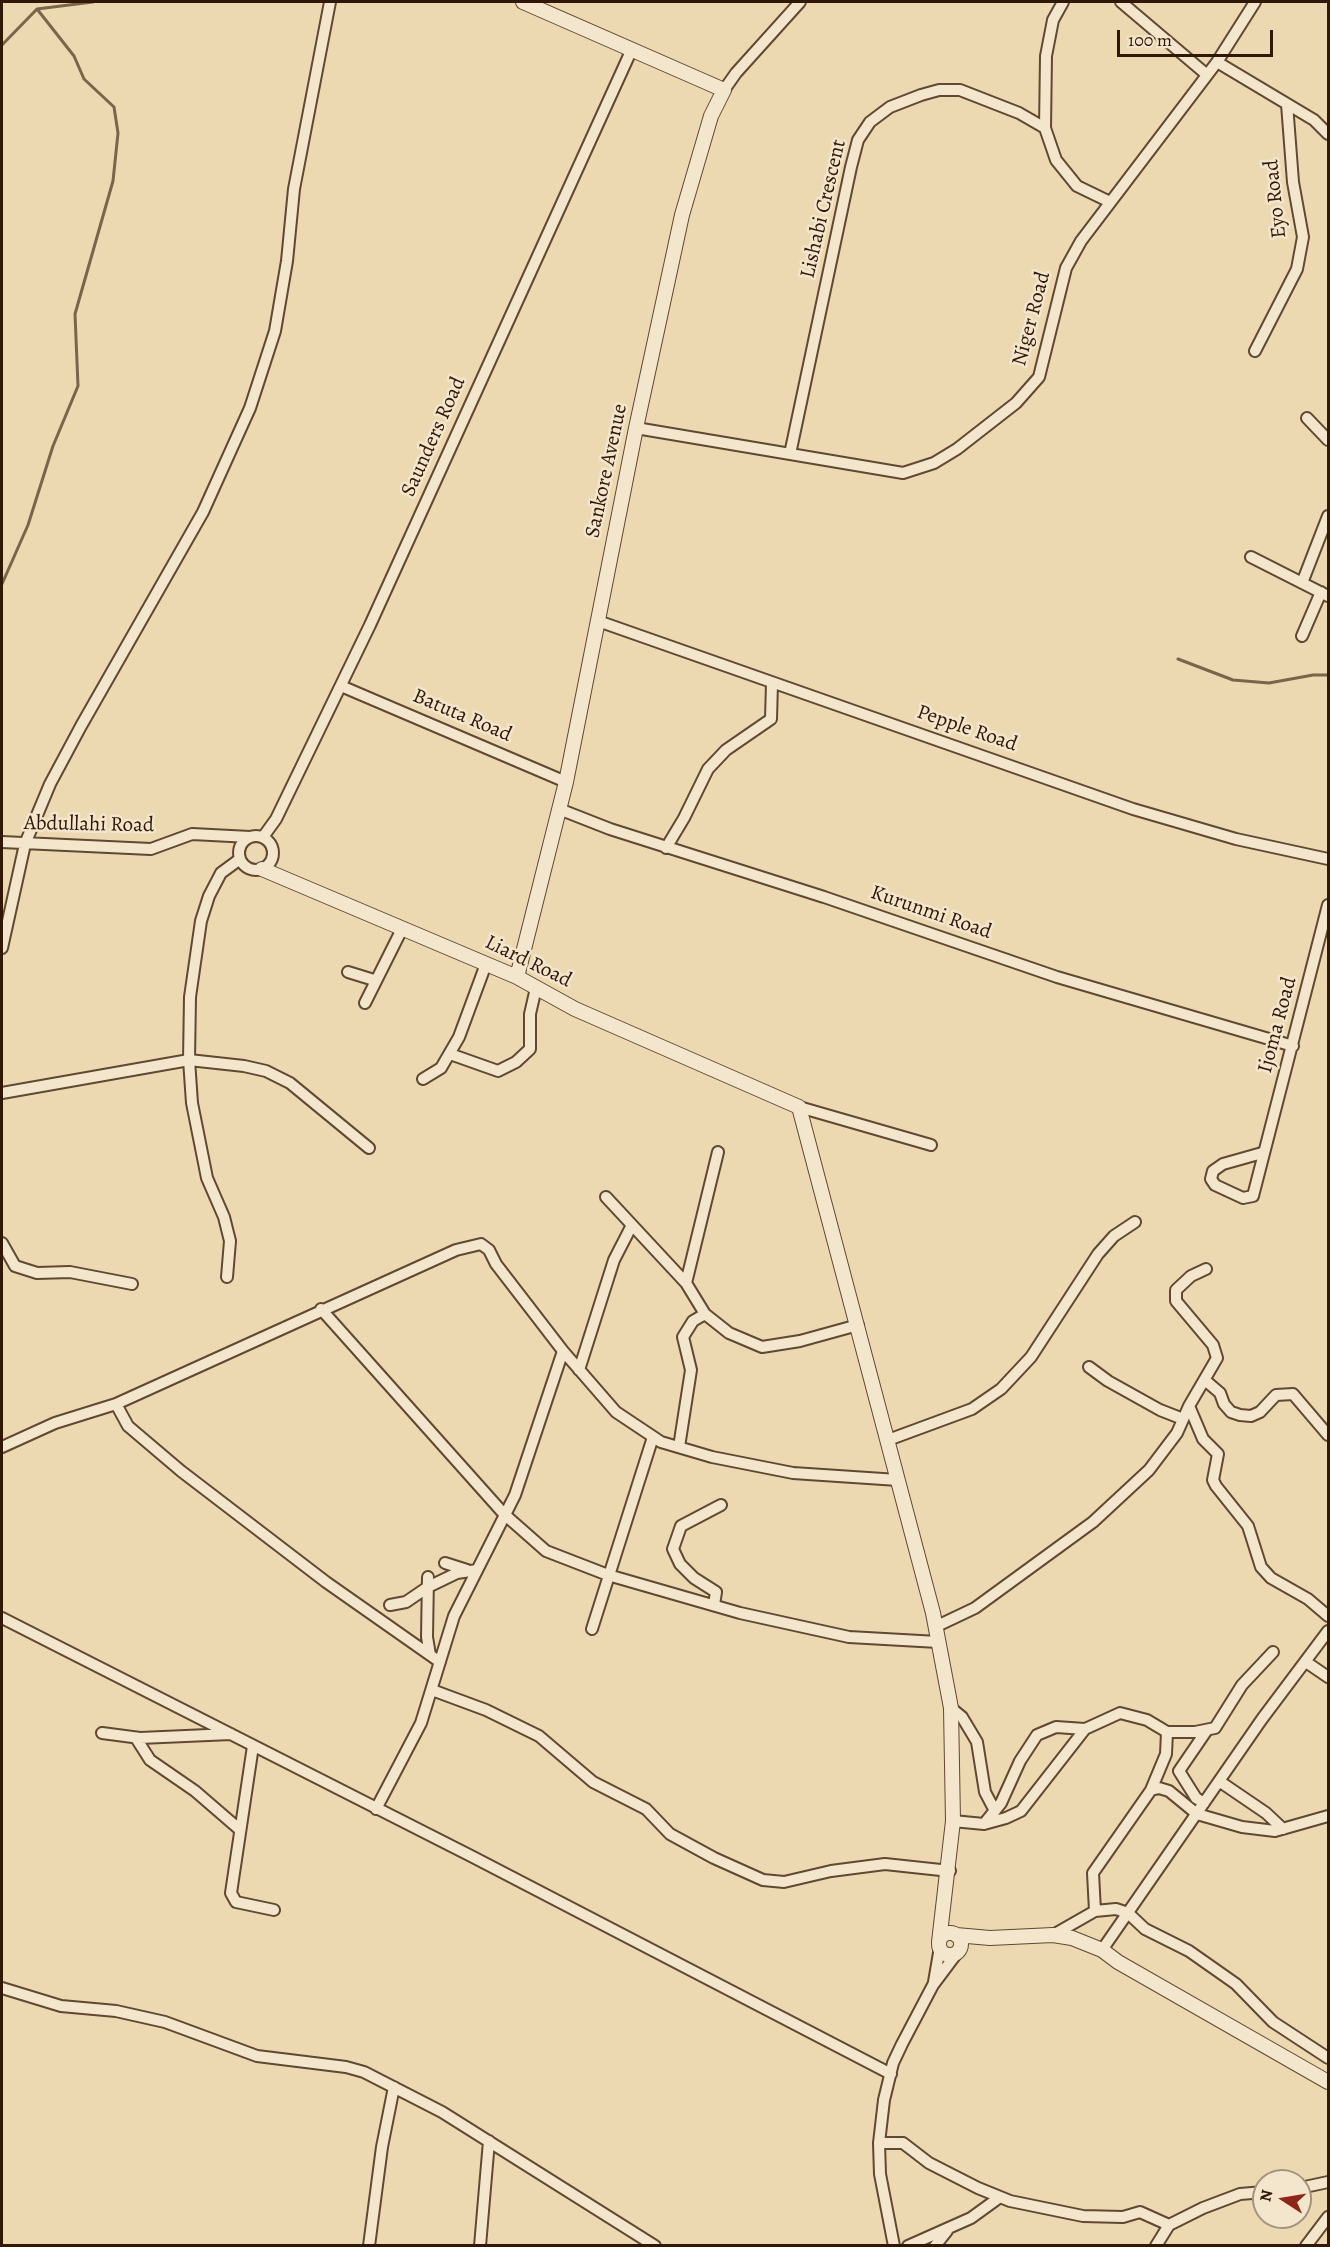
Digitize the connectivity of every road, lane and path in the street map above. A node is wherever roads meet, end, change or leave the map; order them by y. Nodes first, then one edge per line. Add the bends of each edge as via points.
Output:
1 (330, 2) edge
2 (524, 2) edge
3 (800, 2) edge
4 (1064, 2) edge
5 (1121, 2) edge
6 (1255, 2) edge
7 (632, 49) junction
8 (1216, 62) junction
9 (1206, 74) junction
10 (724, 90) junction
11 (1287, 104) junction
12 (1044, 128) junction
13 (1329, 134) edge
14 (1110, 202) junction
15 (1255, 351) dead end
16 (1307, 418) dead end
17 (636, 428) junction
18 (1329, 440) edge
19 (790, 454) junction
20 (1329, 516) edge
21 (1251, 557) dead end
22 (1302, 583) junction
23 (1325, 594) edge
24 (598, 621) junction
25 (1302, 636) dead end
26 (772, 683) junction
27 (341, 686) junction
28 (566, 782) junction
29 (559, 809) junction
30 (227, 835) junction
31 (250, 837) junction
32 (263, 837) junction
33 (2, 842) edge
34 (25, 844) junction
35 (666, 848) junction
36 (240, 854) junction
37 (1329, 859) edge
38 (262, 869) junction
39 (1329, 905) edge
40 (402, 929) junction
41 (2, 948) edge
42 (486, 964) junction
43 (348, 972) dead end
44 (517, 977) junction
45 (374, 980) junction
46 (536, 988) junction
47 (365, 1003) dead end
48 (1293, 1046) junction
49 (450, 1054) junction
50 (189, 1060) junction
51 (423, 1079) dead end
52 (2, 1093) edge
53 (799, 1107) junction
54 (931, 1145) dead end
55 (369, 1148) dead end
56 (718, 1152) dead end
57 (1262, 1154) junction
58 (606, 1197) dead end
59 (1135, 1222) dead end
60 (632, 1225) junction
61 (2, 1243) edge
62 (1206, 1269) dead end
63 (227, 1277) dead end
64 (686, 1283) junction
65 (132, 1284) dead end
66 (321, 1309) junction
67 (705, 1314) junction
68 (858, 1324) junction
69 (563, 1351) junction
70 (1089, 1367) dead end
71 (579, 1370) junction
72 (1206, 1381) junction
73 (116, 1404) junction
74 (1189, 1406) junction
75 (1183, 1419) junction
76 (1329, 1435) edge
77 (653, 1437) junction
78 (888, 1440) junction
79 (2, 1447) edge
80 (679, 1447) junction
81 (898, 1480) junction
82 (721, 1505) dead end
83 (504, 1514) junction
84 (445, 1563) dead end
85 (472, 1570) junction
86 (608, 1575) junction
87 (428, 1582) junction
88 (390, 1605) dead end
89 (714, 1605) junction
90 (1329, 1616) edge
91 (2, 1618) edge
92 (935, 1627) junction
93 (592, 1629) dead end
94 (1329, 1631) edge
95 (938, 1642) junction
96 (1273, 1652) dead end
97 (430, 1655) junction
98 (440, 1662) junction
99 (1306, 1662) junction
100 (1329, 1677) edge
101 (432, 1689) junction
102 (951, 1708) junction
103 (1085, 1729) junction
104 (1206, 1730) junction
105 (1167, 1732) junction
106 (102, 1733) dead end
107 (231, 1734) junction
108 (136, 1738) junction
109 (253, 1746) junction
110 (1219, 1781) junction
111 (1151, 1790) junction
112 (1204, 1803) junction
113 (376, 1809) junction
114 (994, 1811) junction
115 (1197, 1814) junction
116 (1329, 1816) edge
117 (953, 1821) junction
118 (984, 1824) junction
119 (239, 1829) junction
120 (1283, 1829) junction
121 (950, 1871) junction
122 (945, 1903) junction
123 (274, 1910) dead end
124 (1095, 1911) junction
125 (1128, 1913) junction
126 (1053, 1935) junction
127 (956, 1942) junction
128 (940, 1945) junction
129 (1102, 1950) junction
130 (933, 1985) junction
131 (2, 1988) edge
132 (1329, 2058) edge
133 (891, 2074) junction
134 (1329, 2082) edge
135 (394, 2087) junction
136 (489, 2140) junction
137 (879, 2143) junction
138 (1329, 2182) edge
139 (1312, 2186) edge
140 (1252, 2193) edge
141 (1000, 2197) junction
142 (1329, 2217) edge
143 (1169, 2225) junction
144 (948, 2228) junction
145 (369, 2246) edge
146 (480, 2246) edge
147 (655, 2246) edge
148 (894, 2246) edge
149 (908, 2246) edge
150 (935, 2246) edge
151 (1156, 2246) edge
152 (1306, 2246) edge

1 - 34 street via 294,189 275,331 250,408 202,512 50,784
2 - 7 street
3 - 10 street, Sankore Avenue
4 - 12 street via 1053,20 1046,56
5 - 9 street
6 - 8 street, Niger Road
7 - 10 street
7 - 27 street, Saunders Road
8 - 9 street, Niger Road
8 - 11 street
9 - 14 street, Niger Road
10 - 17 street, Sankore Avenue via 711,116 682,215
11 - 13 street
11 - 15 street, Eyo Road via 1293,182 1303,237 1297,269
12 - 14 street via 1056,160 1077,186
12 - 19 street, Lishabi Crescent via 1019,113 960,90 921,95 890,107 870,122 858,140 851,166
14 - 19 street, Niger Road via 1066,268 1039,377 1016,403 934,463 903,473
16 - 18 street
17 - 19 street, Niger Road
17 - 24 street, Sankore Avenue
20 - 22 street
21 - 22 street
22 - 23 street
23 - 25 street
24 - 26 street, Pepple Road
24 - 28 street, Sankore Avenue
26 - 35 street via 771,719 726,750 708,768
26 - 37 street, Pepple Road via 1133,809
27 - 28 street, Batuta Road
27 - 32 street, Saunders Road via 276,819
28 - 29 street, Sankore Avenue
29 - 35 street, Kurunmi Road
29 - 44 street, Sankore Avenue
30 - 31 street, Abdullahi Road
30 - 34 street, Abdullahi Road via 192,834 150,849
30 - 36 street
31 - 32 street
31 - 36 street
32 - 38 street via 273,850 271,861
33 - 34 street, Abdullahi Road
34 - 41 street
35 - 48 street, Kurunmi Road via 1057,977
36 - 38 street via 252,869
36 - 50 street via 221,873 201,921 190,997
38 - 40 street, Liard Road
39 - 48 street, Ijoma Road
40 - 42 street, Liard Road
40 - 45 street
42 - 44 street, Liard Road
42 - 49 street
43 - 45 street
44 - 46 street, Liard Road
45 - 47 street
46 - 49 street via 530,1014 530,1049 516,1062 498,1071
46 - 53 street, Liard Road via 596,1019
48 - 57 street, Ijoma Road
49 - 51 street via 441,1068
50 - 52 street
50 - 55 street via 266,1071 290,1083
50 - 63 street via 192,1103 207,1178 230,1241
53 - 54 street
53 - 68 street
56 - 64 street
57 - 57 street, Ijoma Road via 1253,1196 1248,1198 1215,1185 1211,1179 1213,1171 1222,1164
58 - 60 street
59 - 78 street via 1114,1236 1098,1254 1031,1357 1001,1389 972,1409
60 - 64 street
60 - 71 street via 614,1260
61 - 65 street via 15,1266 38,1273 70,1272
62 - 72 street via 1182,1282 1175,1297 1213,1345 1217,1358
64 - 67 street
66 - 69 street via 456,1250 481,1244
66 - 73 street
66 - 83 street
67 - 68 street via 729,1333 762,1347 800,1341
67 - 80 street via 693,1321 683,1337 691,1370
68 - 78 street
69 - 71 street
69 - 83 street via 515,1495
70 - 75 street
71 - 77 street via 616,1412
72 - 74 street
72 - 76 street via 1220,1393 1231,1412 1240,1415 1260,1412 1276,1395 1293,1394
73 - 79 street via 55,1423
73 - 97 street via 128,1426 181,1471 326,1582
74 - 75 street
74 - 90 street via 1203,1439 1218,1454 1213,1480 1248,1526 1261,1568
75 - 92 street via 1149,1470 1093,1522 975,1608
77 - 80 street
77 - 86 street
78 - 81 street
80 - 81 street via 793,1473
81 - 92 street
82 - 89 street via 681,1526 673,1548 680,1564 716,1592
83 - 85 street
83 - 86 street via 546,1551
84 - 85 street
85 - 87 street
85 - 98 street
86 - 89 street
86 - 93 street
87 - 88 street via 406,1602
87 - 97 street
89 - 95 street via 849,1637
91 - 107 street
92 - 95 street
94 - 99 street
95 - 102 street
96 - 104 street via 1242,1685 1215,1728
97 - 98 street
98 - 101 street
99 - 100 street
99 - 110 street
101 - 113 street via 421,1723
101 - 121 street via 539,1736 593,1782 646,1809 670,1834 763,1880 783,1882 885,1864
102 - 114 street via 963,1718 977,1742 985,1792
102 - 117 street
103 - 105 street via 1120,1713 1147,1720
103 - 114 street via 1056,1727 1036,1735
103 - 118 street via 1021,1811
104 - 105 street
104 - 112 street via 1179,1771 1196,1798
105 - 111 street via 1166,1754
106 - 108 street
107 - 108 street
107 - 109 street
108 - 119 street via 150,1760 195,1791
109 - 113 street
109 - 119 street
110 - 112 street
110 - 120 street
111 - 115 street via 1169,1791
111 - 124 street via 1093,1873
112 - 115 street
113 - 133 street
114 - 118 street
115 - 120 street via 1242,1827
115 - 125 street
116 - 120 street
117 - 118 street
117 - 121 street
119 - 123 street via 232,1899
121 - 122 street
122 - 127 street
122 - 128 street
124 - 125 street via 1116,1909
124 - 126 street
125 - 129 street
125 - 132 street via 1145,1929 1189,1951 1236,1984 1273,2022
126 - 127 street
126 - 129 street
127 - 128 street via 942,1937
127 - 128 street via 947,1954
127 - 130 street
128 - 130 street
129 - 134 street
130 - 133 street
131 - 135 street via 61,2006 165,2022 257,2056 345,2067
133 - 137 street
135 - 136 street
135 - 145 street
136 - 146 street
136 - 147 street
137 - 141 street via 903,2144 929,2163
137 - 148 street via 880,2174
138 - 139 street
140 - 143 street via 1221,2201
141 - 143 street via 1083,2216 1123,2217 1140,2212
141 - 144 street via 977,2215
142 - 152 street
143 - 151 street
144 - 149 street
144 - 150 street

